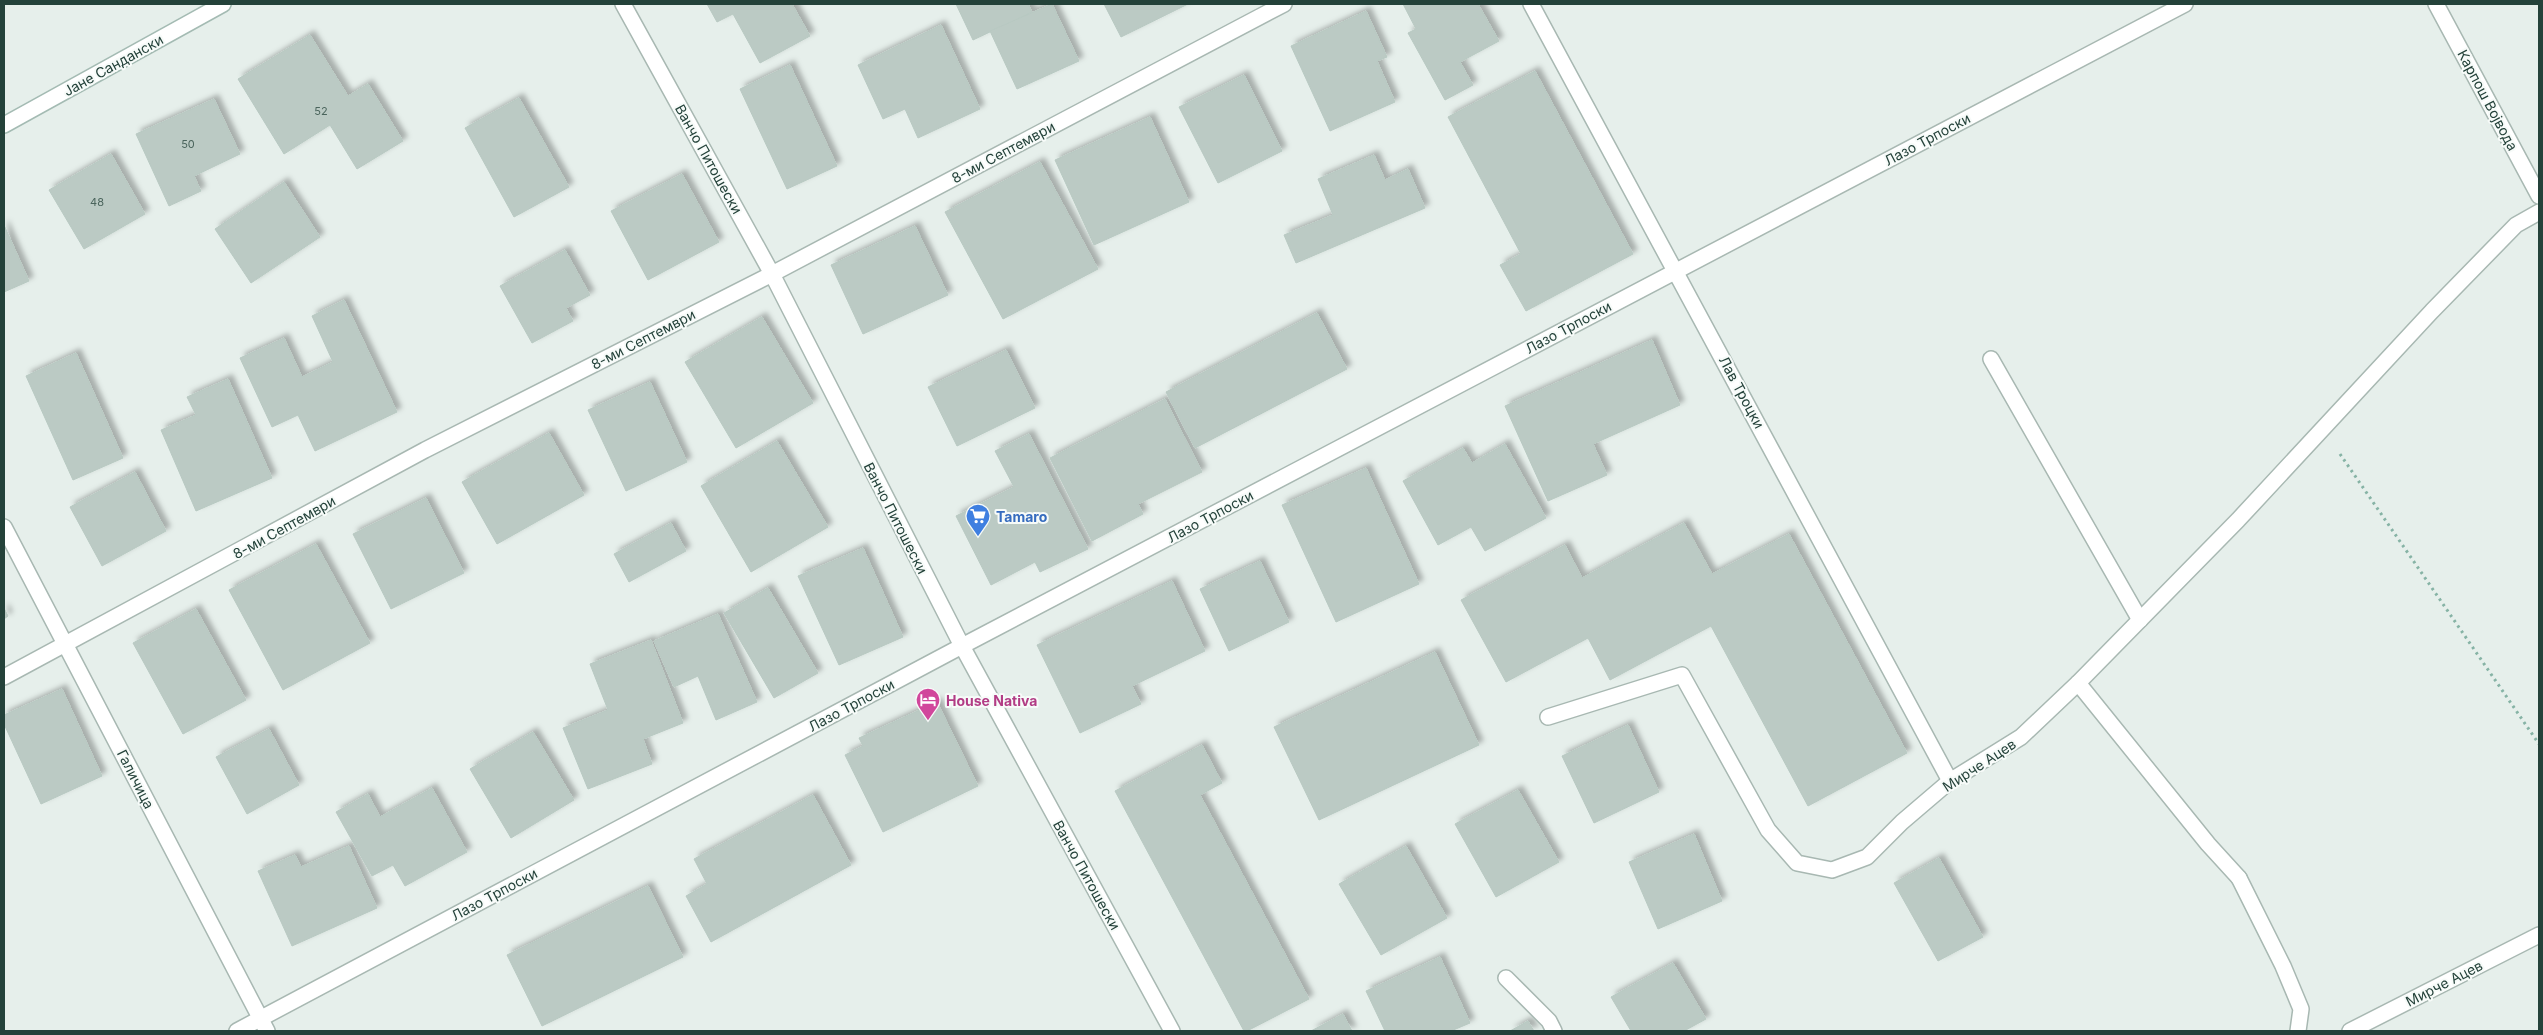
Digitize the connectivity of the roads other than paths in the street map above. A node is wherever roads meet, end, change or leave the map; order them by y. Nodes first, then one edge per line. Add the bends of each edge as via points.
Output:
1 (223, 4) edge
2 (622, 4) edge
3 (1284, 4) edge
4 (1531, 4) edge
5 (2185, 4) edge
6 (2436, 4) edge
7 (4, 125) edge
8 (2539, 196) edge
9 (2539, 212) edge
10 (1677, 270) junction
11 (772, 274) junction
12 (1991, 359) dead end
13 (4, 527) edge
14 (2140, 620) junction
15 (66, 646) junction
16 (962, 646) junction
17 (4, 677) edge
18 (2078, 683) junction
19 (1548, 717) dead end
20 (1950, 781) junction
21 (2539, 935) edge
22 (1506, 978) dead end
23 (263, 1025) edge
24 (237, 1031) edge
25 (1172, 1031) edge
26 (1554, 1031) edge
27 (2298, 1031) edge
28 (2350, 1031) edge

1 - 7 street, Јане Сандански
2 - 11 street, Ванчо Питошески
3 - 11 street, 8-ми Септември
4 - 10 street, Лав Троцки
5 - 10 street, Лазо Трпоски
6 - 8 street, Карпош Војвода
9 - 14 street, Мирче Ацев via 2516,225
10 - 16 street, Лазо Трпоски
10 - 20 street, Лав Троцки
11 - 15 street, 8-ми Септември via 425,450
11 - 16 street, Ванчо Питошески
12 - 14 street
13 - 15 street, Галичица
14 - 18 street, Мирче Ацев
15 - 17 street, 8-ми Септември
15 - 23 street, Галичица
16 - 23 street, Лазо Трпоски
16 - 25 street, Ванчо Питошески
18 - 20 street, Мирче Ацев via 2021,737
18 - 27 street via 2239,878 2302,1009
19 - 20 street, Мирче Ацев via 1682,675 1768,830 1797,863 1832,870 1868,857 1902,822
21 - 28 street, Мирче Ацев
22 - 26 street via 1549,1021
23 - 24 street, Лазо Трпоски

